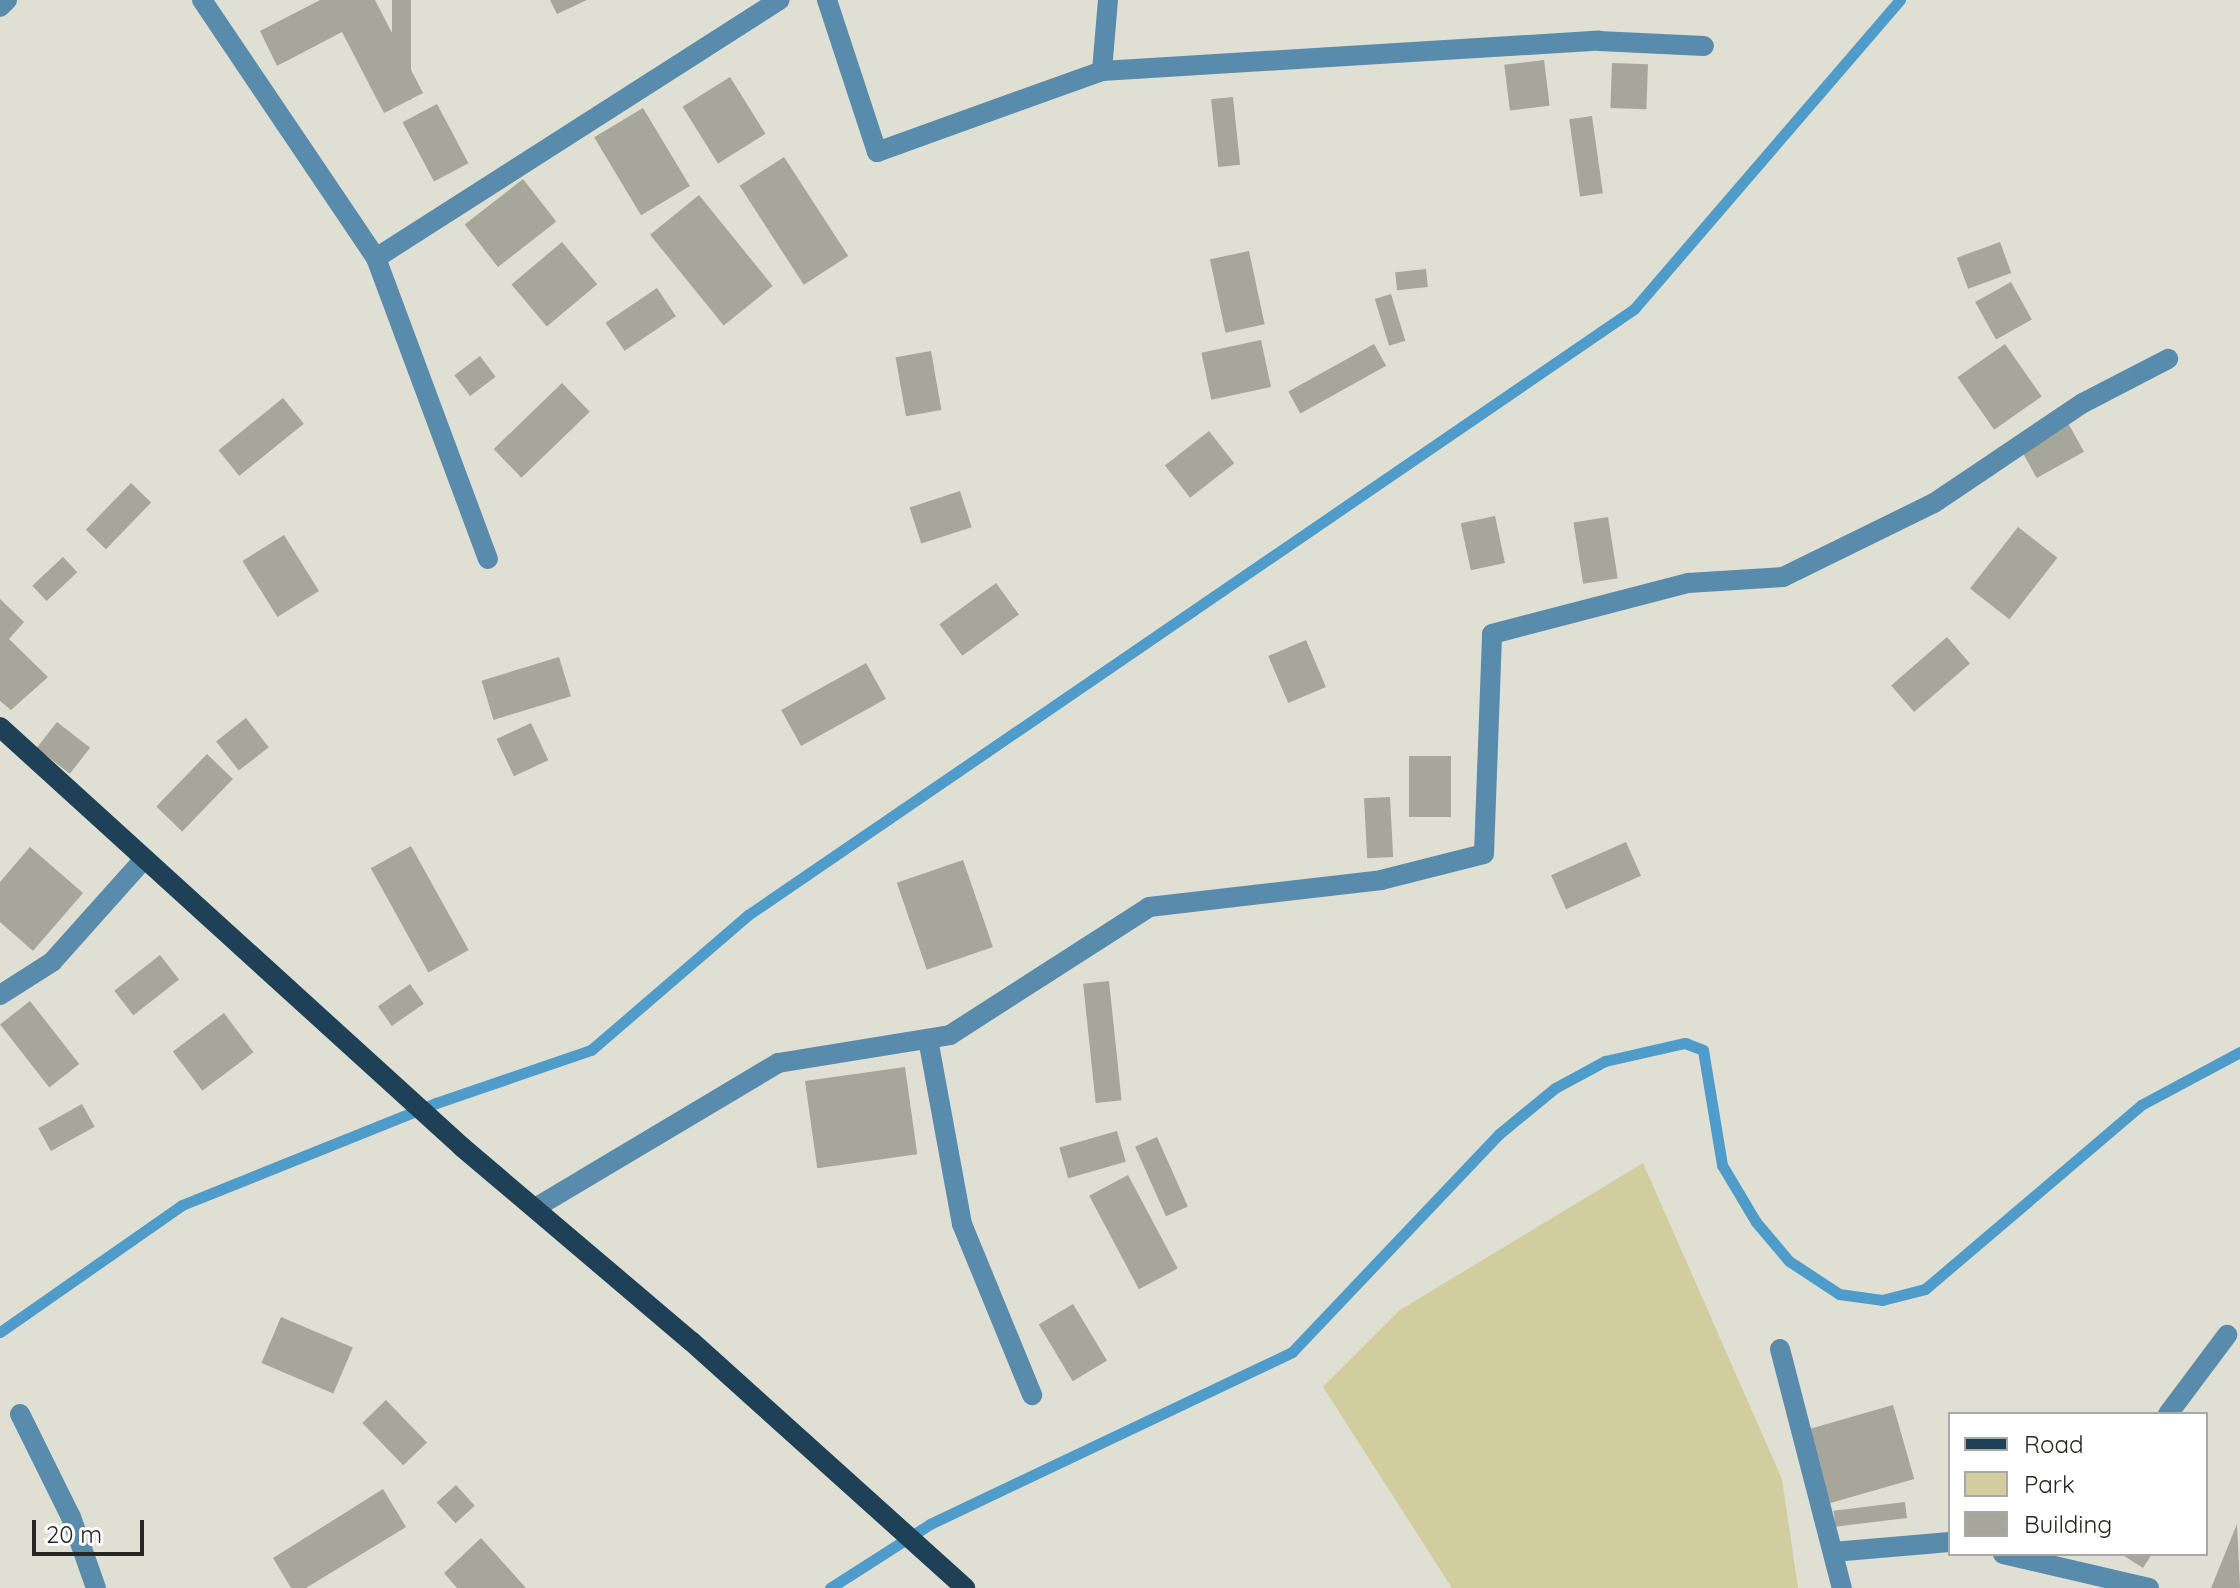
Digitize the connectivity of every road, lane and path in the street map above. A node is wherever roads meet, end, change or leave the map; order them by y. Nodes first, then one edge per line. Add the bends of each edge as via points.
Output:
1 (7, 0) edge
2 (202, 0) edge
3 (780, 0) edge
4 (827, 0) edge
5 (1108, 0) edge
6 (0, 7) edge
7 (1704, 46) dead end
8 (1102, 71) junction
9 (376, 258) junction
10 (2168, 359) dead end
11 (488, 559) dead end
12 (0, 727) edge
13 (144, 859) junction
14 (0, 995) edge
15 (928, 1039) junction
16 (535, 1208) junction
17 (2227, 1335) dead end
18 (1780, 1349) dead end
19 (1032, 1395) dead end
20 (2169, 1412) edge
21 (20, 1414) dead end
22 (1948, 1542) edge
23 (1833, 1552) junction
24 (2022, 1556) edge
25 (2060, 1560) edge
26 (96, 1588) edge
27 (965, 1588) edge
28 (1842, 1588) edge
29 (2149, 1588) edge

1 - 6 street
2 - 9 street
3 - 9 street
4 - 8 street via 877,152
5 - 8 street
7 - 8 street via 1599,41
9 - 11 street
10 - 15 street via 2083,403 1934,503 1783,577 1688,583 1492,634 1484,854 1381,880 1149,907 950,1035
12 - 13 main road
13 - 14 street via 52,962
13 - 16 main road
15 - 16 street via 778,1063
15 - 19 street via 962,1224
16 - 27 main road
17 - 20 street
18 - 23 street
21 - 26 street via 71,1517
22 - 23 street
23 - 28 street
24 - 25 street
25 - 29 street

